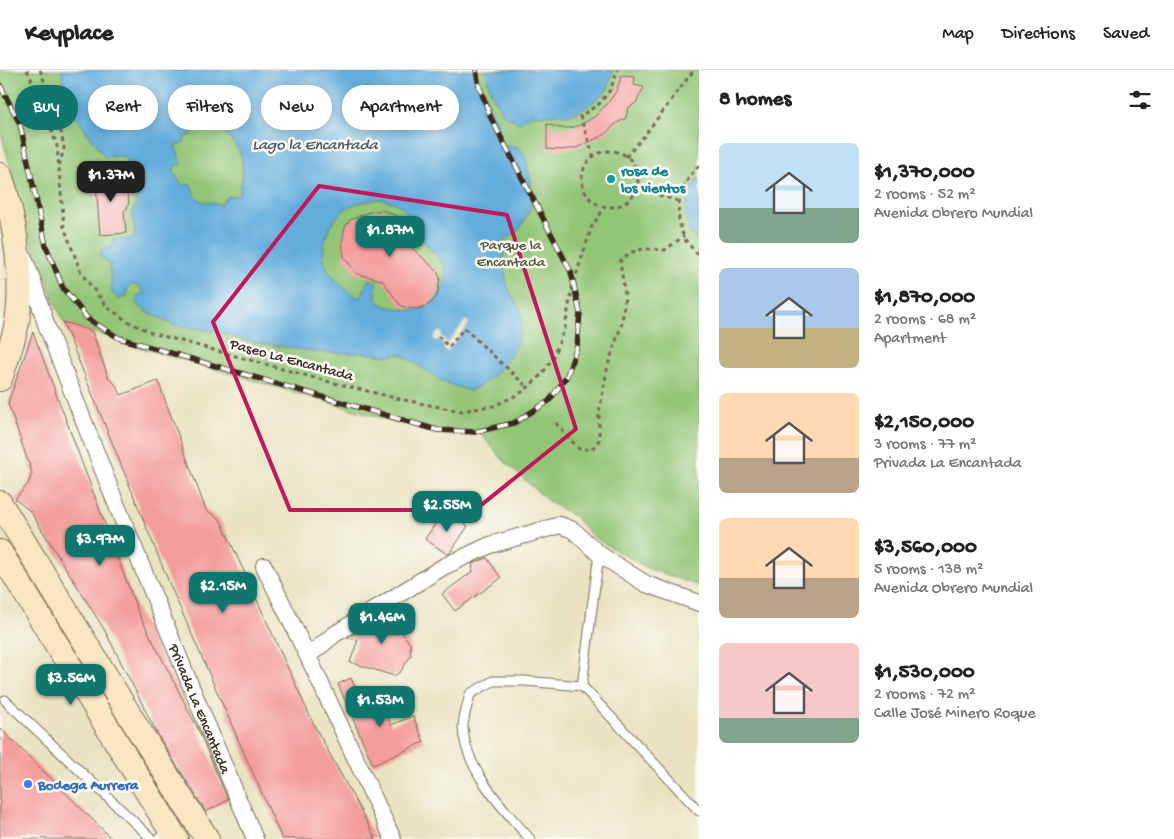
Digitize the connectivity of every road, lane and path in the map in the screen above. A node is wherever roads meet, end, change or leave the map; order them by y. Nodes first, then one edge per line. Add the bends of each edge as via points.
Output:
1 (27, 70) edge
2 (40, 70) edge
3 (618, 70) edge
4 (694, 70) edge
5 (594, 156) junction
6 (626, 157) junction
7 (699, 166) edge
8 (58, 171) junction
9 (0, 175) edge
10 (636, 188) junction
11 (678, 201) junction
12 (604, 207) junction
13 (684, 236) junction
14 (17, 248) junction
15 (699, 256) edge
16 (16, 327) junction
17 (47, 327) junction
18 (438, 336) dead end
19 (0, 379) edge
20 (527, 387) junction
21 (556, 423) dead end
22 (0, 503) edge
23 (599, 554) junction
24 (1, 556) edge
25 (264, 566) dead end
26 (699, 602) edge
27 (308, 656) junction
28 (582, 686) junction
29 (5, 700) dead end
30 (699, 811) edge
31 (164, 836) edge
32 (207, 839) edge
33 (255, 839) edge
34 (393, 839) edge
35 (530, 839) edge

1 - 8 path, Paseo La Encantada via 57,146
2 - 8 path via 59,120 64,148
3 - 5 path via 600,104 580,116
4 - 6 path
5 - 6 path via 612,152
5 - 12 path via 587,163 582,181 584,191 596,204
6 - 10 path via 637,174
7 - 11 path via 685,182
8 - 20 path, Paseo La Encantada via 64,227 81,273 108,308 152,333 330,382 460,411 493,406
9 - 14 main road
10 - 11 path
10 - 12 path via 622,204
11 - 13 path via 678,219
12 - 20 path, Paseo La Encantada via 592,226 572,288 565,328 553,357 543,373
13 - 15 path
13 - 21 path via 666,250 648,247 632,252 620,261 626,295 599,412 599,440 592,449 579,450
14 - 16 main road
14 - 17 street, Privada La Encantada via 25,260
16 - 17 street via 26,317 32,316
16 - 19 main road
17 - 33 street, Privada La Encantada
18 - 20 path via 449,347 464,328
22 - 32 main road
23 - 26 street via 646,584
23 - 27 street via 572,530 560,525 490,545 443,567 335,634
23 - 28 lane
24 - 31 main road
25 - 27 street
27 - 34 street
28 - 30 lane
28 - 35 lane via 493,680 470,694 463,727 468,751 485,785
29 - 31 lane

